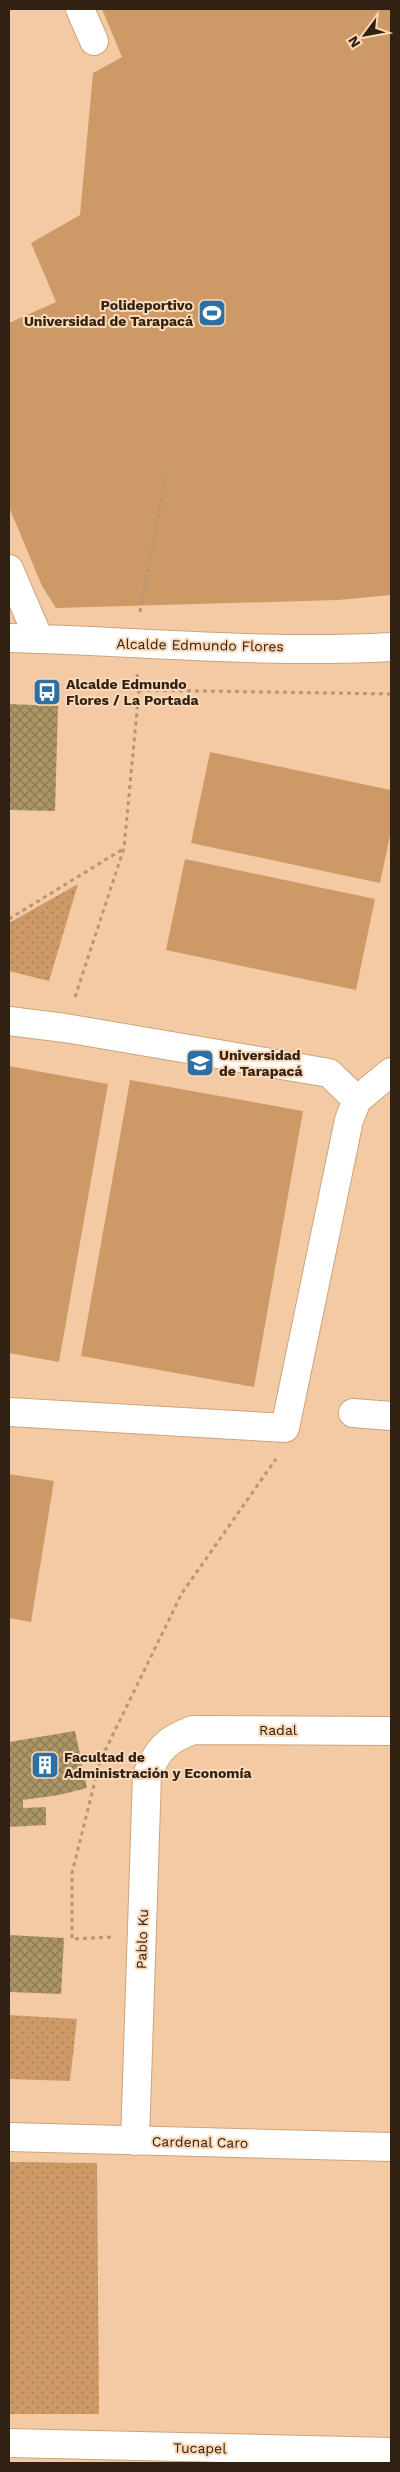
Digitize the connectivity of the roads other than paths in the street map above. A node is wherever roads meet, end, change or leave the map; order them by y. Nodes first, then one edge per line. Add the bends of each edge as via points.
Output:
1 (80, 9) edge
2 (94, 41) dead end
3 (9, 569) edge
4 (9, 638) edge
5 (39, 639) junction
6 (391, 647) edge
7 (9, 1021) edge
8 (391, 1072) edge
9 (357, 1100) junction
10 (9, 1412) edge
11 (353, 1413) dead end
12 (391, 1416) edge
13 (391, 1731) edge
14 (167, 1742) joint
15 (9, 2136) edge
16 (135, 2141) junction
17 (391, 2147) edge
18 (9, 2443) edge
19 (391, 2452) edge

1 - 2 street
3 - 5 street
4 - 5 street, Alcalde Edmundo Flores
5 - 6 street, Alcalde Edmundo Flores via 133,645
7 - 9 street via 328,1073
8 - 9 street
9 - 10 street via 349,1120 285,1428
11 - 12 street
13 - 14 street, Radal via 193,1730
14 - 16 street, Pablo Ku via 158,1751 147,1775
15 - 16 street, Cardenal Caro
16 - 17 street, Cardenal Caro
18 - 19 street, Tucapel

